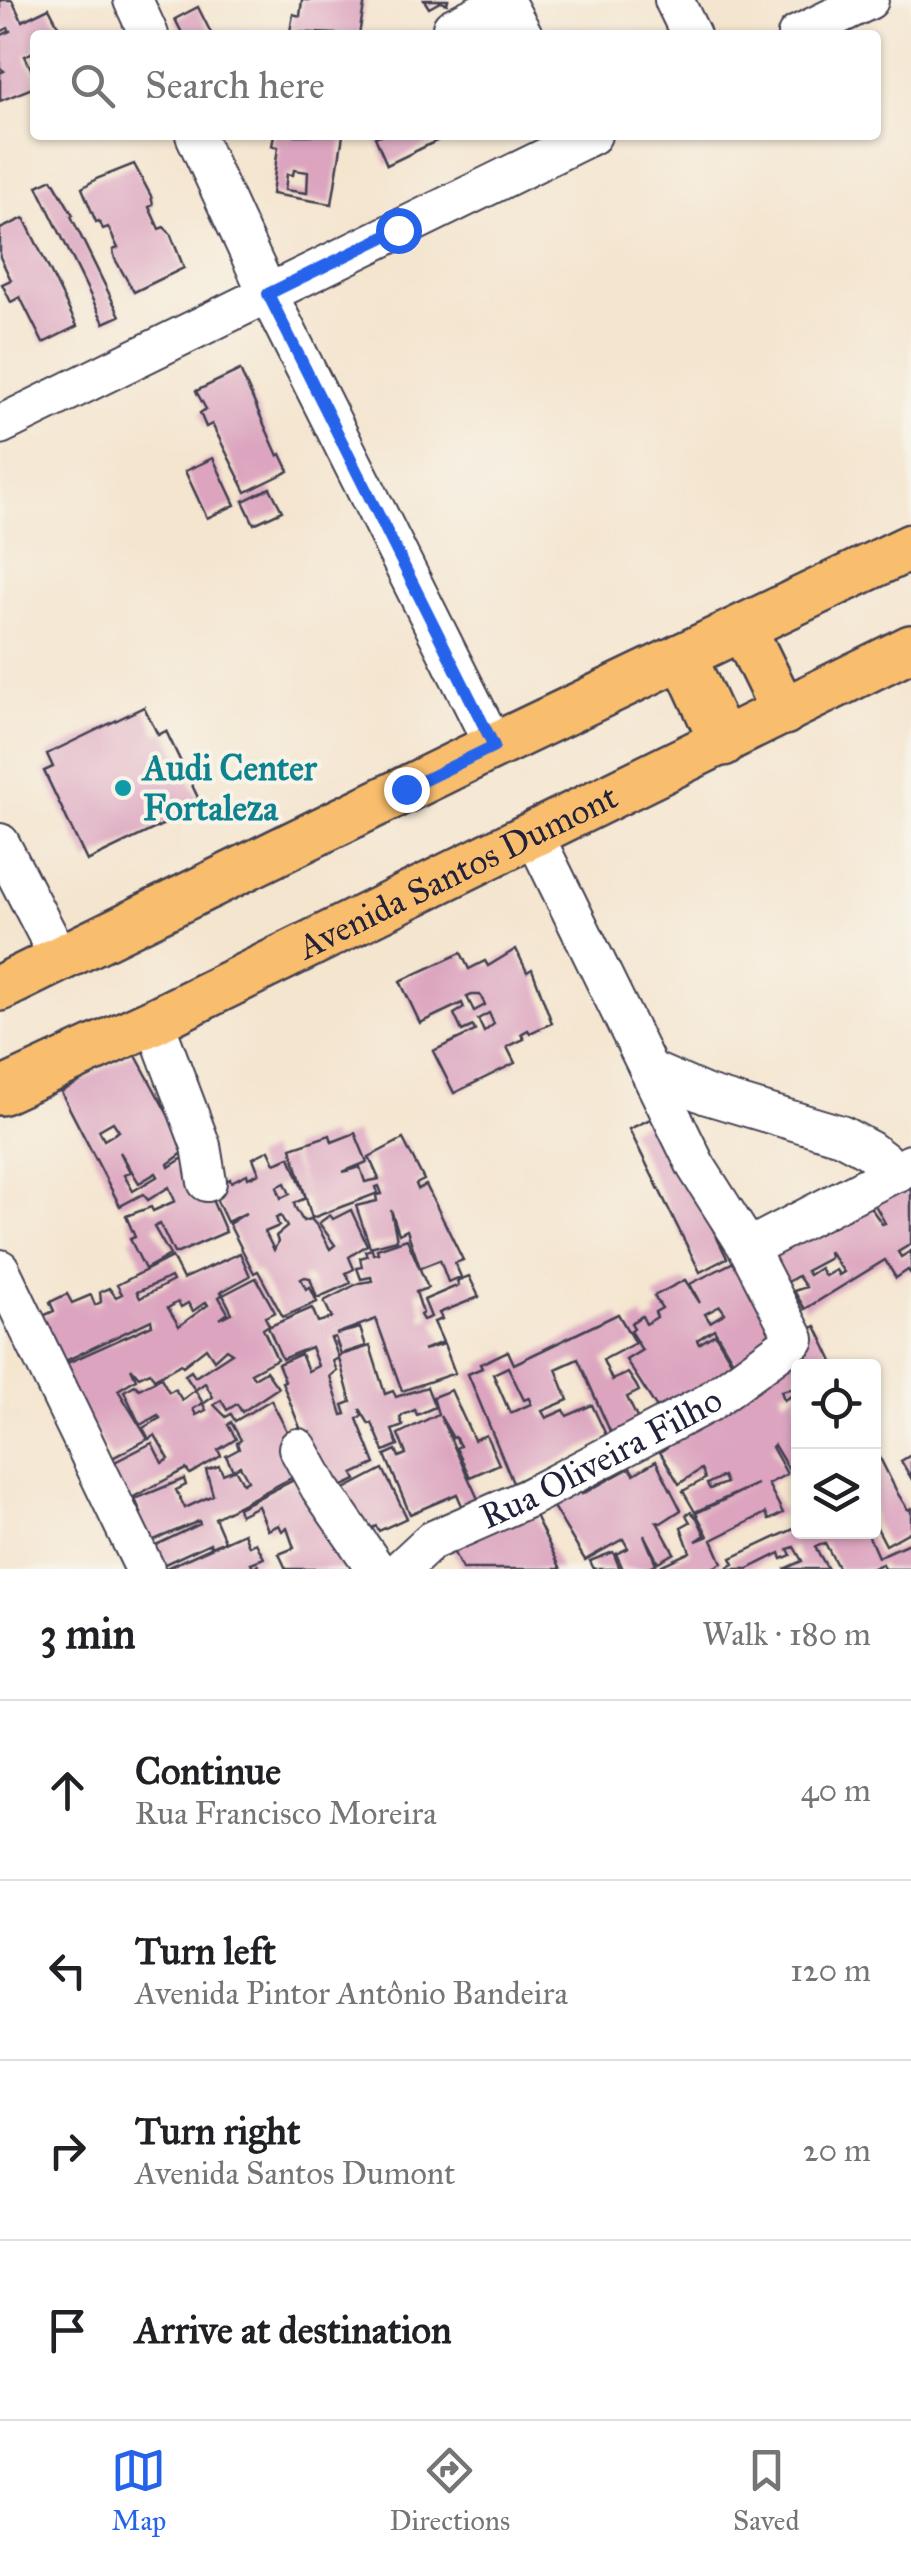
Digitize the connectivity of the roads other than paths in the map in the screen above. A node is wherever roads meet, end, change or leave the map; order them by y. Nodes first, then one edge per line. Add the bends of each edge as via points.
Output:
1 (133, 0) edge
2 (504, 0) edge
3 (674, 0) edge
4 (869, 0) edge
5 (452, 28) dead end
6 (147, 30) edge
7 (519, 30) edge
8 (689, 30) edge
9 (807, 30) edge
10 (197, 140) edge
11 (582, 140) edge
12 (268, 294) junction
13 (0, 424) edge
14 (911, 548) edge
15 (743, 628) junction
16 (911, 648) edge
17 (683, 656) junction
18 (784, 712) junction
19 (723, 743) junction
20 (494, 746) junction
21 (533, 833) junction
22 (0, 843) edge
23 (60, 959) junction
24 (0, 988) edge
25 (154, 1021) junction
26 (649, 1070) junction
27 (0, 1092) edge
28 (905, 1168) edge
29 (207, 1182) dead end
30 (748, 1248) junction
31 (0, 1270) edge
32 (298, 1448) dead end
33 (145, 1569) edge
34 (376, 1569) edge
35 (401, 1569) edge

1 - 6 street
2 - 5 street
2 - 7 street
3 - 8 street
4 - 9 street
10 - 12 street
11 - 12 street
12 - 13 street
12 - 20 street
14 - 15 main road
15 - 17 main road
15 - 18 main road
16 - 18 main road, Avenida Santos Dumont
17 - 19 main road
17 - 20 main road
18 - 19 main road, Avenida Santos Dumont
19 - 21 main road, Avenida Santos Dumont
20 - 23 main road
21 - 25 main road, Avenida Santos Dumont
21 - 26 street
22 - 23 street
23 - 24 main road
25 - 27 main road, Avenida Santos Dumont
25 - 29 street via 201,1146
26 - 28 street via 707,1095 840,1134
26 - 30 street via 696,1166
28 - 30 street
30 - 35 street, Rua Oliveira Filho via 796,1339 708,1403 528,1498 443,1534
31 - 33 street
32 - 34 street

